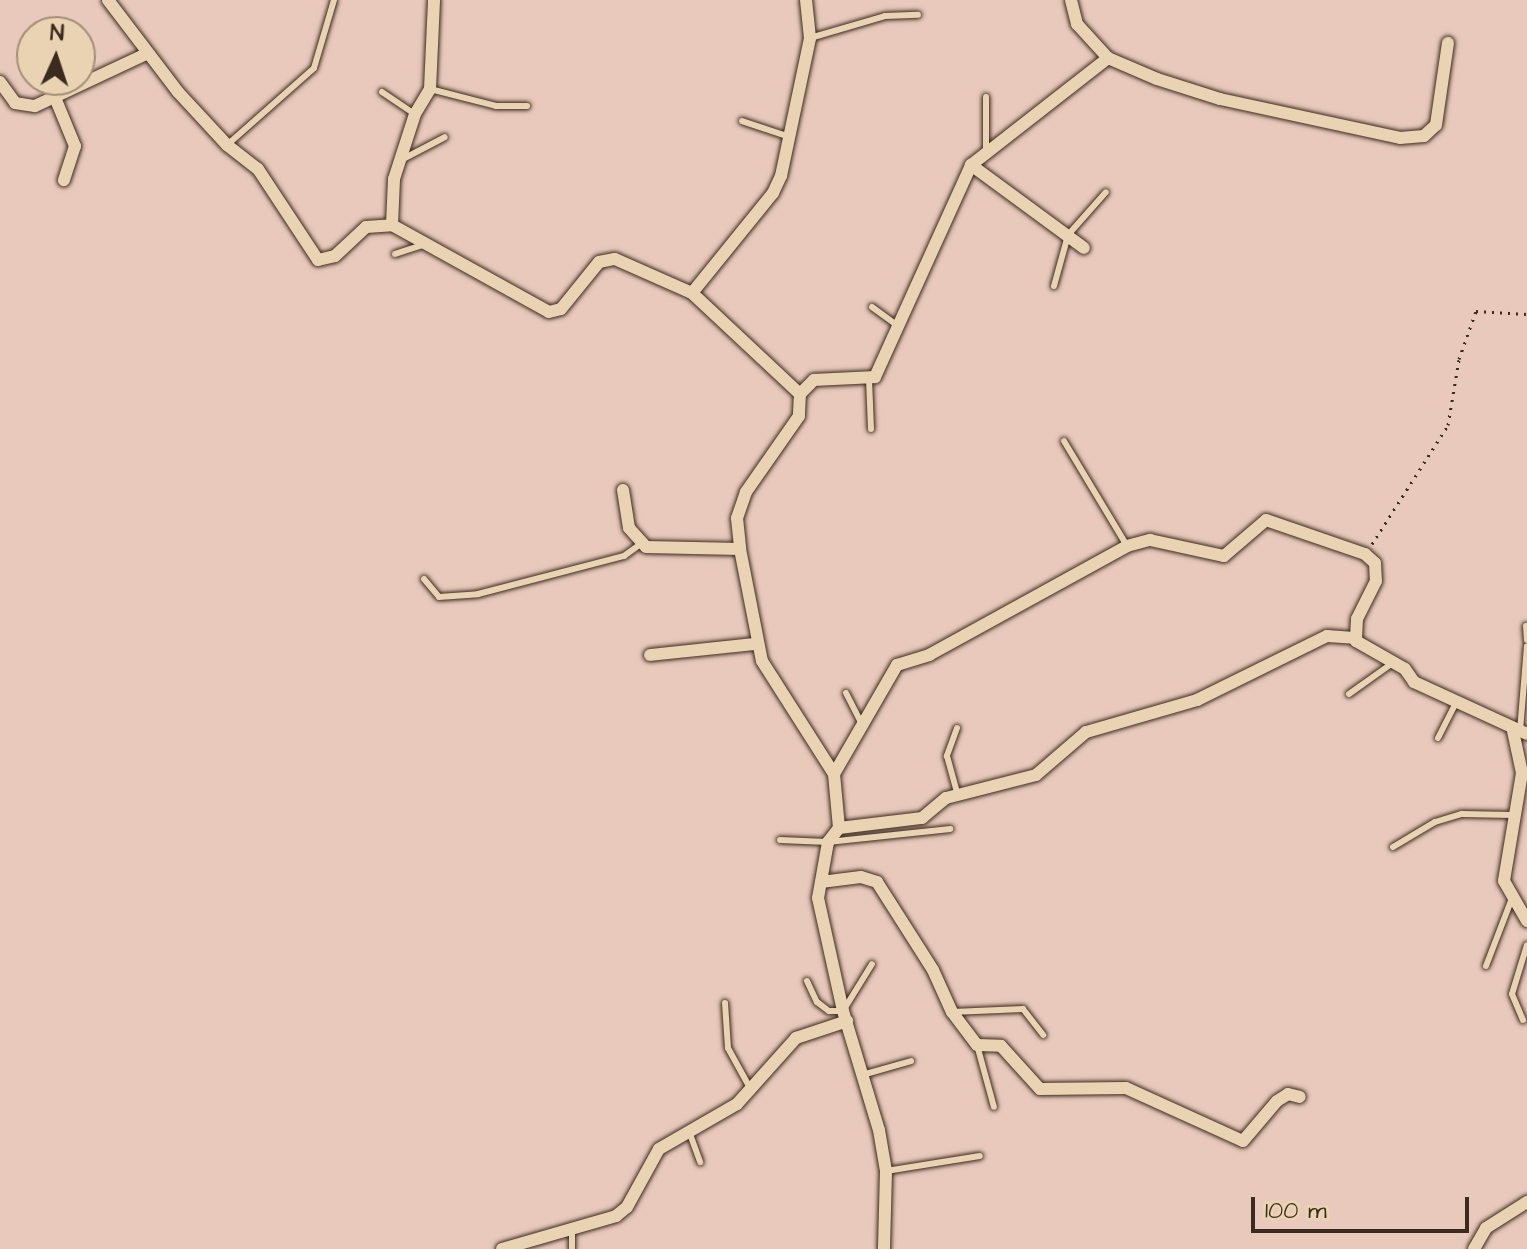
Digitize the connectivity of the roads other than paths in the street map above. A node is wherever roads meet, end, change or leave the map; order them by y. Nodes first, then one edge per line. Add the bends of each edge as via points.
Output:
1 (108, 0) edge
2 (334, 0) edge
3 (434, 0) edge
4 (806, 0) edge
5 (1071, 0) edge
6 (918, 15) dead end
7 (810, 38) junction
8 (1448, 43) dead end
9 (146, 54) junction
10 (1108, 58) junction
11 (0, 82) edge
12 (430, 89) junction
13 (382, 92) dead end
14 (986, 97) dead end
15 (56, 100) junction
16 (527, 106) dead end
17 (415, 114) junction
18 (742, 121) dead end
19 (787, 136) junction
20 (445, 137) dead end
21 (227, 145) junction
22 (986, 150) junction
23 (399, 160) junction
24 (971, 165) junction
25 (64, 180) dead end
26 (1106, 192) dead end
27 (392, 225) junction
28 (1068, 235) junction
29 (429, 242) junction
30 (1084, 248) dead end
31 (395, 254) dead end
32 (1054, 286) dead end
33 (692, 293) junction
34 (872, 307) dead end
35 (899, 327) junction
36 (869, 379) junction
37 (800, 394) junction
38 (871, 429) dead end
39 (1064, 441) dead end
40 (623, 490) dead end
41 (642, 543) junction
42 (1127, 546) junction
43 (740, 549) junction
44 (424, 579) dead end
45 (1526, 626) edge
46 (1354, 638) junction
47 (1527, 643) edge
48 (755, 644) junction
49 (650, 655) dead end
50 (1394, 662) junction
51 (846, 693) dead end
52 (1349, 694) dead end
53 (1456, 703) junction
54 (862, 724) junction
55 (957, 728) dead end
56 (1520, 733) edge
57 (1438, 738) dead end
58 (834, 774) junction
59 (1524, 774) edge
60 (958, 796) junction
61 (1512, 815) junction
62 (839, 828) junction
63 (950, 829) dead end
64 (780, 840) dead end
65 (828, 842) junction
66 (1393, 847) dead end
67 (821, 882) junction
68 (1511, 901) junction
69 (1527, 921) edge
70 (1527, 945) edge
71 (872, 964) dead end
72 (1486, 966) dead end
73 (807, 981) dead end
74 (725, 1003) dead end
75 (952, 1012) junction
76 (845, 1016) junction
77 (1523, 1020) dead end
78 (1043, 1035) dead end
79 (977, 1045) junction
80 (911, 1061) dead end
81 (862, 1075) junction
82 (750, 1088) junction
83 (1300, 1097) dead end
84 (994, 1107) dead end
85 (690, 1134) junction
86 (980, 1156) dead end
87 (700, 1162) dead end
88 (886, 1171) junction
89 (1527, 1202) edge
90 (572, 1232) junction
91 (502, 1249) edge
92 (572, 1249) edge
93 (884, 1249) edge
94 (1474, 1249) edge

1 - 9 street
2 - 21 lane via 314,68
3 - 12 street
4 - 7 street
5 - 10 street via 1077,24
6 - 7 lane via 885,16
7 - 19 street
8 - 10 street via 1436,125 1416,138 1220,99
9 - 15 street
9 - 21 street
10 - 22 street
11 - 15 street via 8,98 21,105
12 - 16 lane via 496,106
12 - 17 street
13 - 17 lane
14 - 22 lane
15 - 25 street via 75,146
17 - 23 street
18 - 19 lane
19 - 33 street via 773,193
20 - 23 lane
21 - 27 street via 258,169 321,261 335,256 366,227
22 - 24 street
23 - 27 street
24 - 28 street
24 - 35 street via 922,264
26 - 28 lane
27 - 29 street
28 - 30 street
28 - 32 lane
29 - 31 lane
29 - 33 street via 549,312 561,309 605,259
33 - 37 street
34 - 35 lane
35 - 36 street via 884,367
36 - 37 street via 814,380
36 - 38 lane
37 - 43 street via 799,416 746,492 737,518
39 - 42 lane
40 - 41 street via 629,528
41 - 43 street via 659,549
41 - 44 lane via 624,556 478,594 439,597
42 - 46 street via 1150,540 1224,556 1266,520 1365,554 1375,563 1376,581
42 - 54 street via 929,655 897,665
43 - 48 street
45 - 47 lane
46 - 50 street
46 - 60 street via 1327,636 1197,700 1086,732 1036,775
47 - 56 lane
48 - 49 street
48 - 58 street via 795,719
50 - 52 lane
50 - 53 street via 1414,682
51 - 54 lane
53 - 56 street
53 - 57 lane
54 - 58 street
55 - 60 lane via 947,756
56 - 59 street
58 - 62 street
59 - 61 street
60 - 62 street via 938,802 922,818
61 - 66 lane via 1462,814 1435,822
61 - 68 street via 1504,881
62 - 65 street
63 - 65 lane
64 - 65 lane
65 - 67 street
67 - 75 street via 861,877 877,882 933,970
67 - 76 street via 822,925
68 - 69 street
68 - 72 lane
70 - 77 lane via 1512,994
71 - 76 lane
73 - 76 lane via 817,1002
74 - 82 lane via 728,1048
75 - 78 lane via 1023,1009
75 - 79 street
76 - 81 street
76 - 82 street via 796,1038
79 - 83 street via 1001,1046 1040,1089 1126,1088 1236,1141 1249,1138 1277,1101 1288,1094
79 - 84 lane
80 - 81 lane
81 - 88 street
82 - 85 street via 725,1113
85 - 87 lane
85 - 90 street via 659,1149 627,1207
86 - 88 lane
88 - 93 street
89 - 94 street via 1486,1228
90 - 91 street
90 - 92 lane

